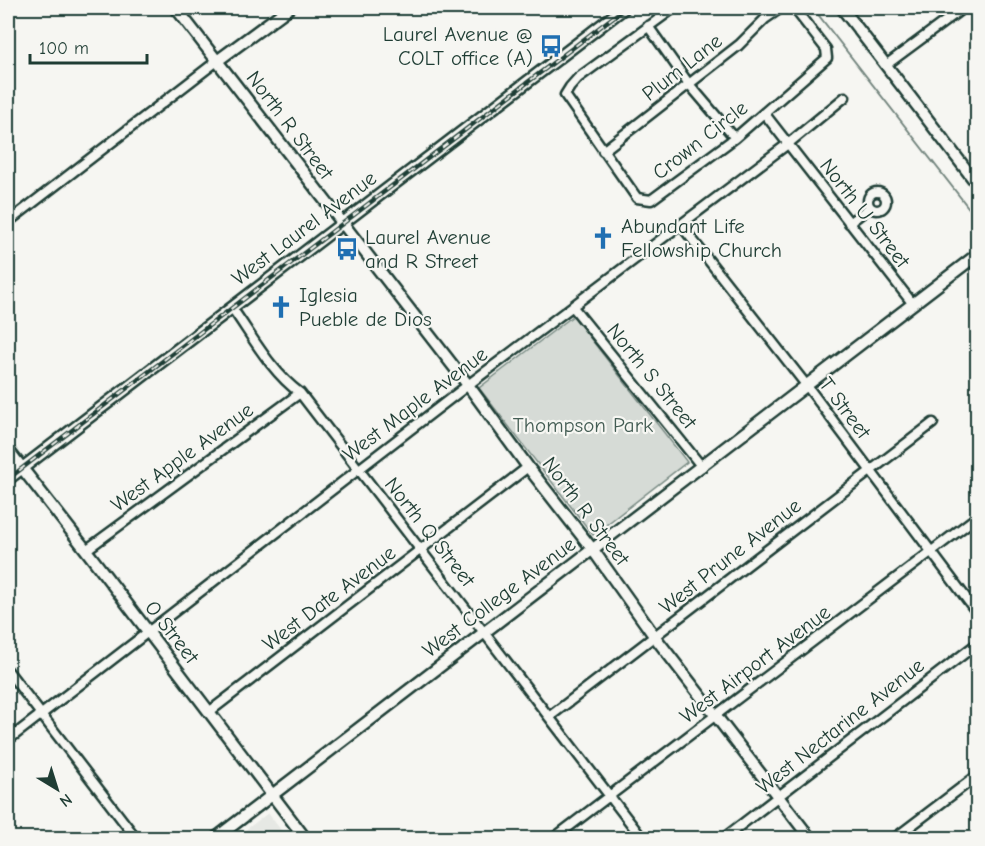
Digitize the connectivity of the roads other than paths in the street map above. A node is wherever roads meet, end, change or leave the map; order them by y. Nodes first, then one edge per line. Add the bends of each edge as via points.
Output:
1 (176, 8) edge
2 (289, 8) edge
3 (624, 8) edge
4 (674, 8) edge
5 (781, 8) edge
6 (794, 8) edge
7 (842, 8) edge
8 (963, 8) edge
9 (648, 26) junction
10 (217, 61) junction
11 (886, 65) junction
12 (689, 84) junction
13 (845, 98) dead end
14 (764, 113) junction
15 (735, 138) junction
16 (789, 143) junction
17 (603, 151) junction
18 (978, 185) edge
19 (870, 207) dead end
20 (8, 222) edge
21 (849, 223) junction
22 (342, 224) junction
23 (681, 225) junction
24 (978, 254) edge
25 (913, 304) junction
26 (573, 307) junction
27 (232, 308) junction
28 (468, 385) junction
29 (807, 386) junction
30 (300, 393) junction
31 (933, 423) dead end
32 (8, 450) edge
33 (528, 467) junction
34 (702, 467) junction
35 (21, 468) junction
36 (359, 470) junction
37 (870, 471) junction
38 (8, 479) edge
39 (978, 516) edge
40 (86, 550) junction
41 (421, 550) junction
42 (593, 550) junction
43 (930, 552) junction
44 (978, 614) edge
45 (147, 632) junction
46 (485, 632) junction
47 (655, 637) junction
48 (978, 643) edge
49 (8, 671) edge
50 (209, 712) junction
51 (40, 714) junction
52 (549, 717) junction
53 (716, 717) junction
54 (8, 740) edge
55 (978, 775) edge
56 (272, 796) junction
57 (609, 796) junction
58 (778, 797) junction
59 (136, 838) edge
60 (216, 838) edge
61 (305, 838) edge
62 (554, 838) edge
63 (642, 838) edge
64 (724, 838) edge
65 (810, 838) edge
66 (895, 838) edge

1 - 10 street, North R Street
2 - 10 street
3 - 22 street, West Laurel Avenue
4 - 9 street, Crown Circle
5 - 12 street, Plum Lane
6 - 14 street, Crown Circle via 826,49 827,58
7 - 11 street
8 - 11 street
9 - 12 street
9 - 17 street, Crown Circle via 578,78 566,95
10 - 20 street
10 - 22 street, North R Street
11 - 18 street
12 - 15 street
12 - 17 street, Plum Lane
13 - 16 street, West Maple Avenue
14 - 15 street, Crown Circle
14 - 16 street, North U Street
15 - 17 street, Crown Circle via 651,201 637,198
16 - 21 street, North U Street
16 - 23 street, West Maple Avenue
19 - 21 street
21 - 25 street, North U Street
22 - 27 street, West Laurel Avenue
22 - 28 street, North R Street
23 - 26 street, West Maple Avenue
23 - 29 street, T Street
24 - 25 street, West College Avenue
25 - 29 street, West College Avenue
26 - 28 street, West Maple Avenue
26 - 34 street, North S Street
27 - 30 street, North Q Street via 288,384
27 - 35 street, West Laurel Avenue
28 - 33 street, North R Street
28 - 36 street, West Maple Avenue
29 - 34 street, West College Avenue
29 - 37 street, T Street
30 - 36 street, North Q Street
30 - 40 street, West Apple Avenue
31 - 37 street, West Prune Avenue
32 - 35 street, O Street
33 - 41 street, West Date Avenue
33 - 42 street, North R Street
34 - 42 street, West College Avenue
35 - 38 street, West Laurel Avenue
35 - 40 street, O Street
36 - 41 street, North Q Street
36 - 45 street, West Maple Avenue
37 - 43 street, T Street
37 - 47 street, West Prune Avenue
39 - 43 street, West Airport Avenue
40 - 45 street, O Street
41 - 46 street, North Q Street
41 - 50 street, West Date Avenue
42 - 46 street, West College Avenue
42 - 47 street, North R Street
43 - 44 street, T Street
43 - 53 street, West Airport Avenue
45 - 50 street, O Street
45 - 51 street, West Maple Avenue
46 - 52 street, North Q Street
46 - 56 street, West College Avenue
47 - 52 street, West Prune Avenue
47 - 53 street, North R Street
48 - 58 street, West Nectarine Avenue
49 - 51 street
50 - 56 street, O Street
51 - 54 street, West Maple Avenue
51 - 59 street
52 - 57 street, North Q Street
53 - 57 street, West Airport Avenue
53 - 58 street, North R Street
55 - 66 street
56 - 60 street, West College Avenue
56 - 61 street, O Street
57 - 62 street, West Airport Avenue
57 - 63 street, North Q Street
58 - 64 street, West Nectarine Avenue
58 - 65 street, North R Street

